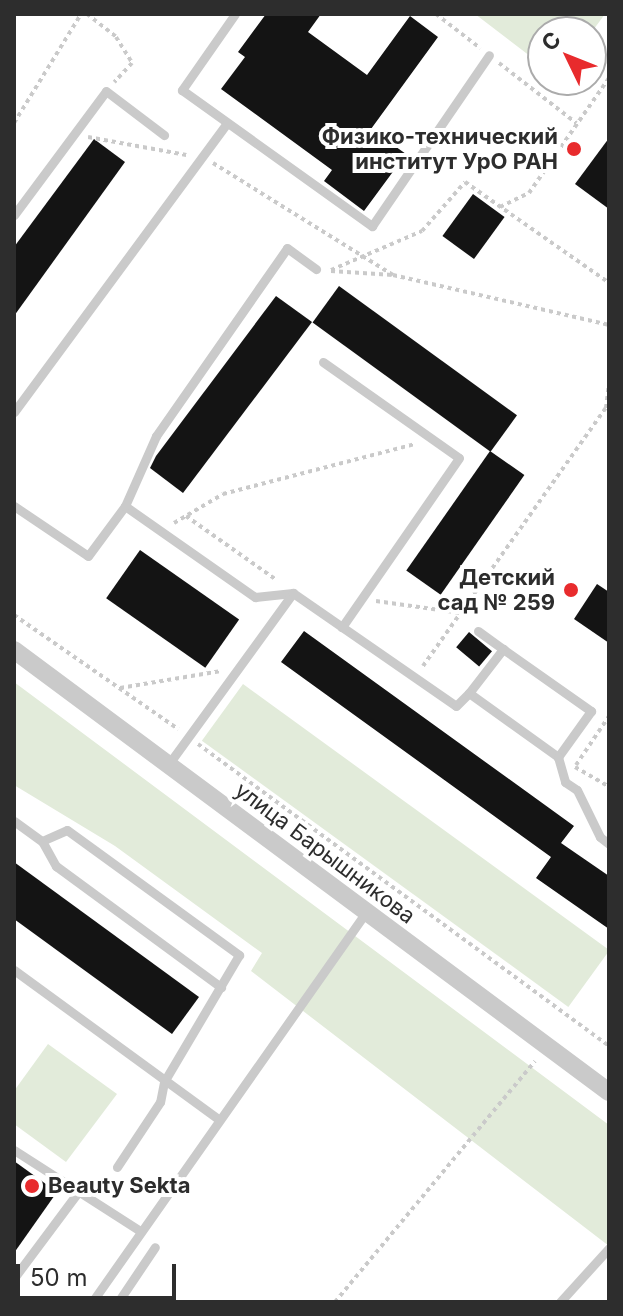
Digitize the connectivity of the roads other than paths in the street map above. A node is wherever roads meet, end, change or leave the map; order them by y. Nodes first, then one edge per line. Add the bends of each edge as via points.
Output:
1 (235, 14) edge
2 (489, 55) road end
3 (227, 123) junction
4 (164, 135) dead end
5 (14, 215) edge
6 (316, 269) road end
7 (323, 362) dead end
8 (14, 412) edge
9 (14, 506) edge
10 (125, 506) junction
11 (293, 593) junction
12 (342, 627) junction
13 (478, 631) dead end
14 (503, 649) junction
15 (14, 650) edge
16 (469, 693) junction
17 (558, 757) junction
18 (168, 765) junction
19 (14, 821) edge
20 (42, 841) junction
21 (609, 844) edge
22 (365, 913) junction
23 (14, 970) edge
24 (221, 987) junction
25 (164, 1082) junction
26 (609, 1092) edge
27 (218, 1119) junction
28 (14, 1150) edge
29 (117, 1167) dead end
30 (78, 1192) junction
31 (140, 1231) junction
32 (155, 1247) dead end
33 (609, 1248) edge
34 (14, 1278) edge
35 (96, 1301) edge
36 (118, 1302) edge
37 (560, 1302) edge

1 - 3 lane via 182,90
2 - 3 lane via 372,226
3 - 8 lane
4 - 5 lane via 106,91
6 - 10 lane via 287,248 156,436
7 - 12 lane via 459,458
9 - 10 lane via 88,556
10 - 11 lane via 255,597
11 - 12 lane
11 - 18 lane
12 - 16 lane via 456,706
13 - 14 lane
14 - 16 lane
14 - 17 lane via 591,711
15 - 18 street, улица Барышникова
16 - 17 lane
17 - 21 lane via 565,782 577,790 600,837
18 - 22 street, улица Барышникова
19 - 20 lane
20 - 24 lane via 56,866
20 - 24 lane via 67,830 239,955
22 - 26 street, улица Барышникова
22 - 27 lane
23 - 25 lane
24 - 25 lane
25 - 27 lane
25 - 29 lane via 160,1102
27 - 31 lane
28 - 30 lane
30 - 31 lane
30 - 34 lane
31 - 35 lane
32 - 36 lane
33 - 37 lane

